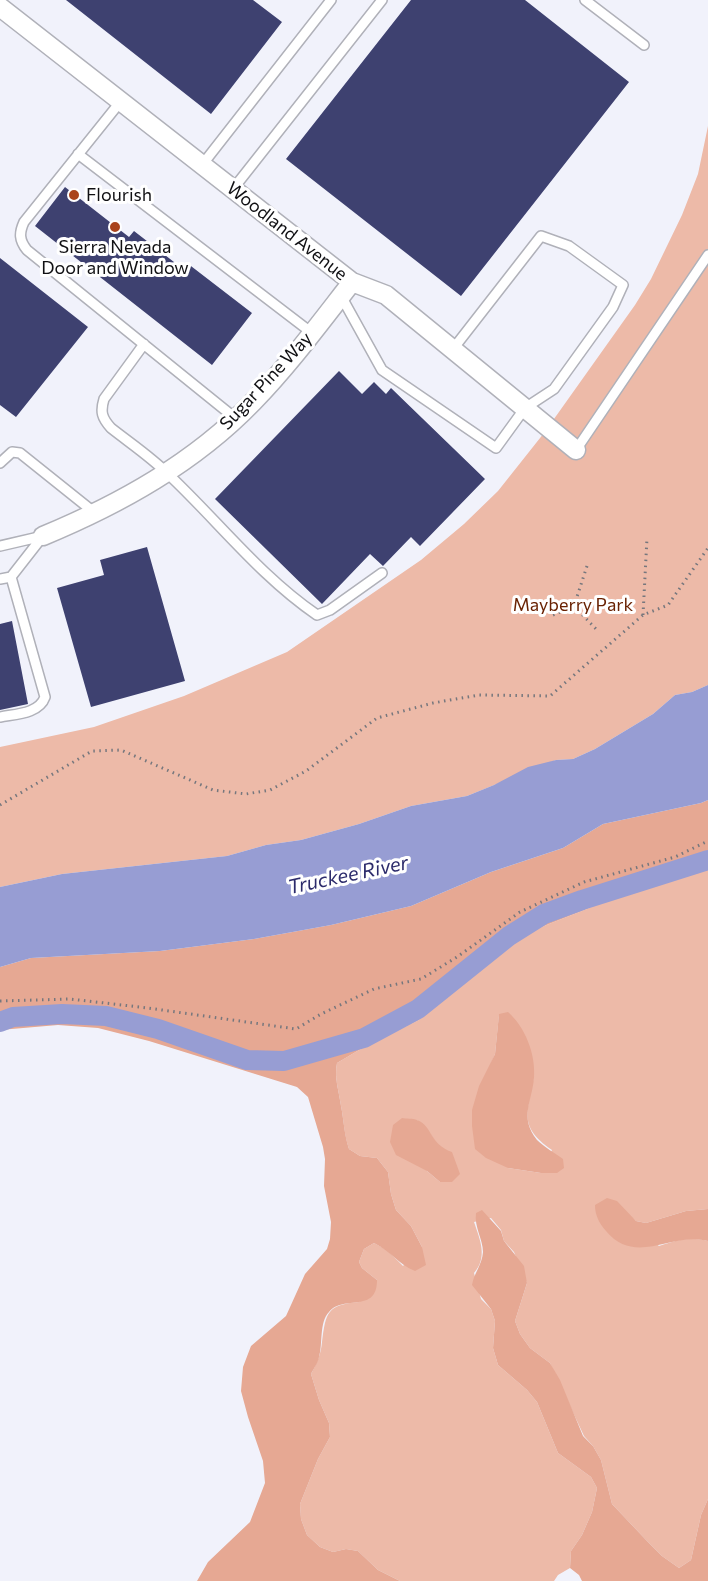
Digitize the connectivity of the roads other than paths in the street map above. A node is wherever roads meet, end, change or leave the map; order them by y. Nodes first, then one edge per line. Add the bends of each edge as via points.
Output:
1 (331, 0) edge
2 (382, 0) edge
3 (585, 0) edge
4 (0, 7) edge
5 (644, 45) dead end
6 (121, 101) junction
7 (78, 154) junction
8 (202, 165) junction
9 (233, 189) junction
10 (708, 255) edge
11 (346, 289) junction
12 (312, 333) junction
13 (144, 344) junction
14 (453, 349) junction
15 (525, 408) junction
16 (235, 418) junction
17 (576, 450) joint
18 (0, 463) edge
19 (167, 472) junction
20 (95, 513) junction
21 (43, 536) junction
22 (0, 546) edge
23 (382, 573) dead end
24 (11, 577) junction
25 (0, 579) edge
26 (0, 717) edge

1 - 8 lane
2 - 9 lane
3 - 5 lane
4 - 6 street, Woodland Avenue
6 - 7 lane
6 - 8 street, Woodland Avenue
7 - 12 lane
7 - 13 lane via 24,222 20,242
8 - 9 street, Woodland Avenue
9 - 11 street, Woodland Avenue
10 - 17 lane
11 - 12 street, Sugar Pine Way
11 - 14 street, Woodland Avenue via 386,295
11 - 15 lane via 382,370 496,448
12 - 16 street, Sugar Pine Way
13 - 16 lane
13 - 19 lane via 104,399 101,409 111,428
14 - 15 street, Woodland Avenue
14 - 15 lane via 541,236 568,246 623,285 613,307 554,389
15 - 17 street, Woodland Avenue
16 - 19 street, Sugar Pine Way
18 - 20 lane via 12,452 20,453
19 - 20 street, Sugar Pine Way
19 - 23 lane via 232,541 317,615
20 - 21 street, Sugar Pine Way
21 - 22 lane
21 - 24 lane
24 - 25 lane
24 - 26 lane via 45,697 36,709

